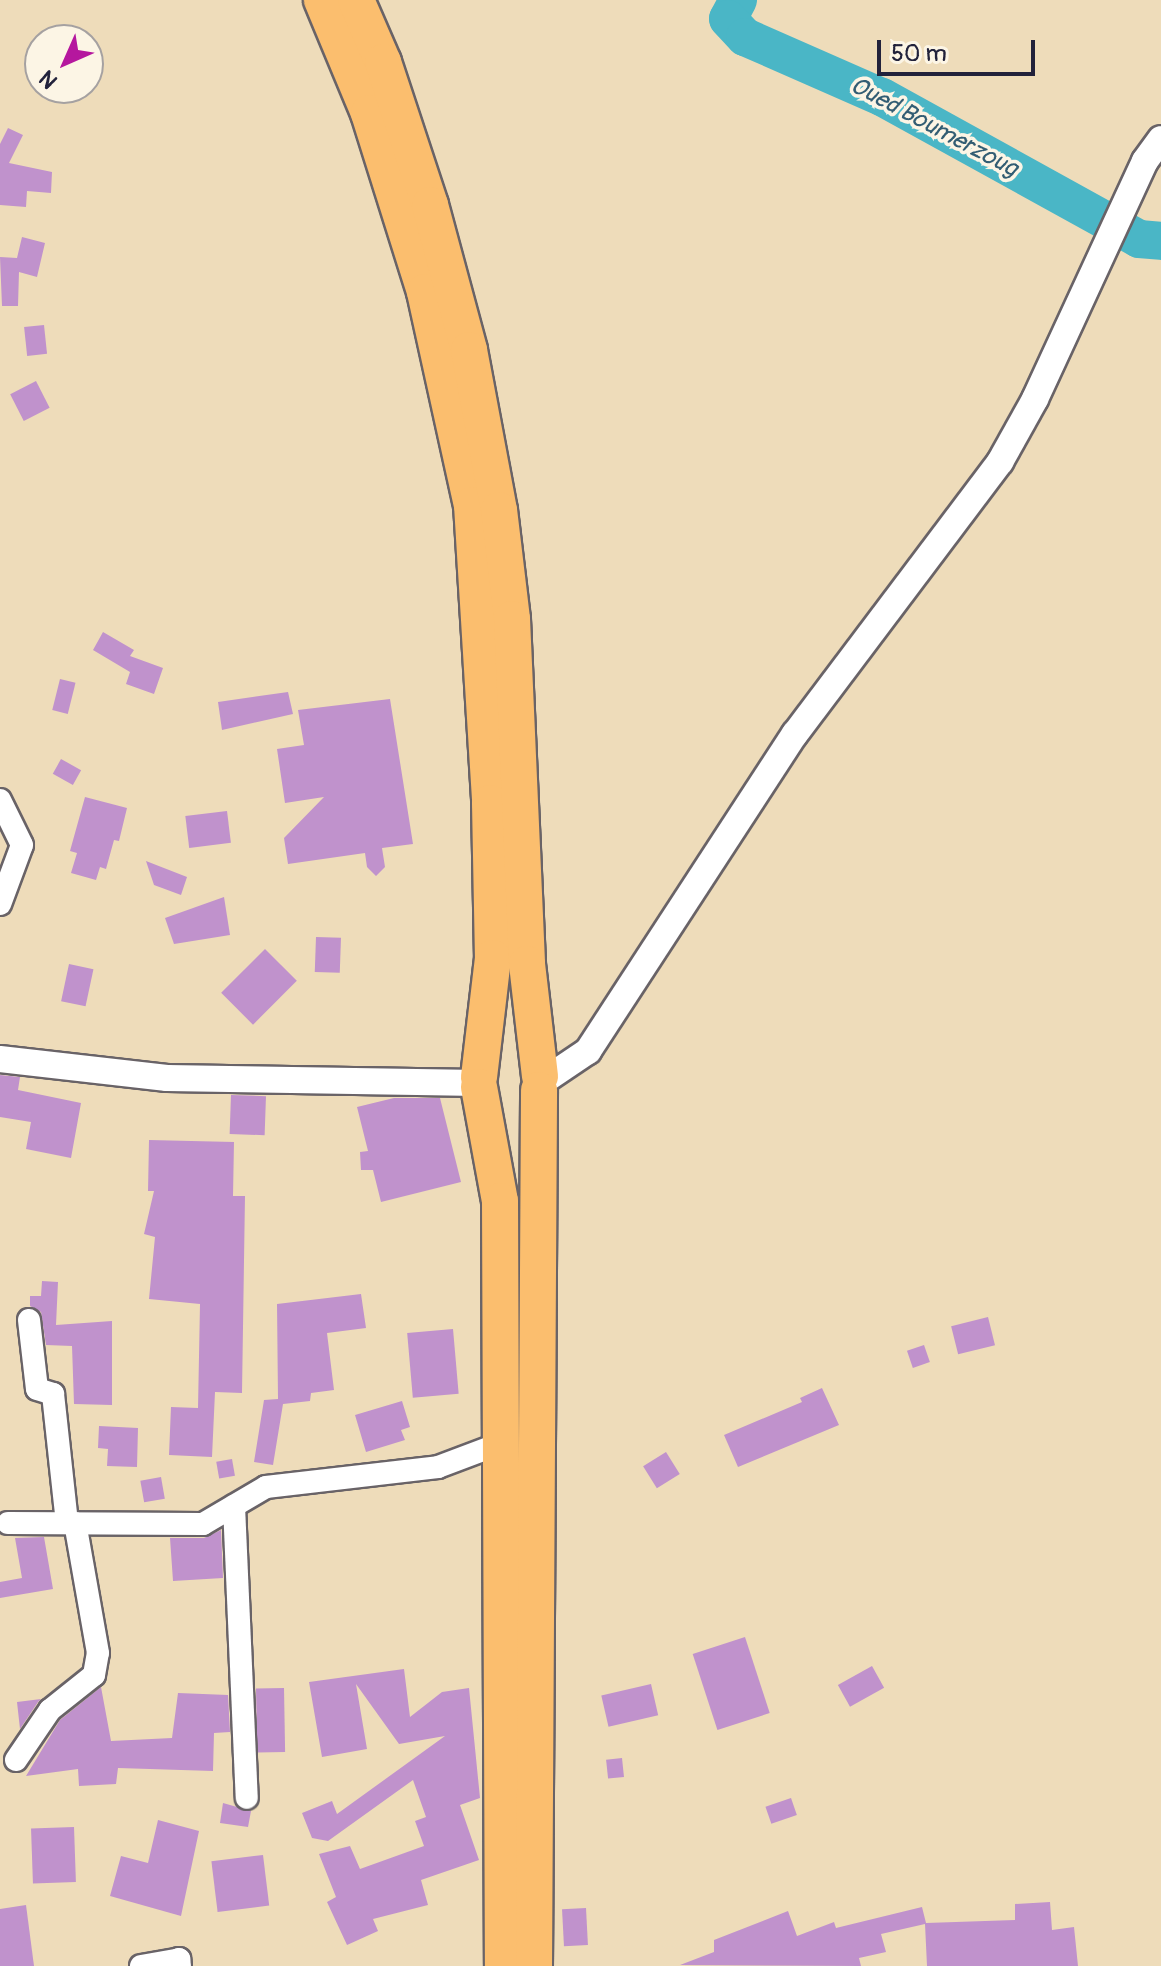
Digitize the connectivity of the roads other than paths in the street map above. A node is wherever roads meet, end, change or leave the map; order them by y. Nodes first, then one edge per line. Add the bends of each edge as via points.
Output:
1 (322, 0) edge
2 (356, 0) edge
3 (1161, 139) edge
4 (0, 800) edge
5 (0, 904) edge
6 (0, 1059) edge
7 (479, 1082) junction
8 (539, 1083) junction
9 (29, 1320) dead end
10 (502, 1443) junction
11 (234, 1506) junction
12 (8, 1523) dead end
13 (71, 1523) junction
14 (16, 1760) dead end
15 (247, 1798) dead end
16 (141, 1966) edge
17 (180, 1966) edge
18 (503, 1966) edge
19 (534, 1966) edge

1 - 7 highway via 369,113 425,292 472,505 490,803 493,958
2 - 8 highway via 383,62 430,205 469,350 499,510 512,619 527,964
3 - 8 street via 1145,161 1035,399 1000,462 795,734 588,1051
4 - 5 street via 22,845
6 - 7 street via 167,1078
7 - 8 highway via 490,1059 510,1052 530,1061
7 - 8 highway via 489,1106 510,1114 530,1106
7 - 10 highway via 500,1201
8 - 19 highway
9 - 13 street via 37,1389 53,1394
10 - 11 street via 438,1467 266,1487
10 - 18 highway
11 - 13 street via 203,1524
11 - 15 street
12 - 13 street
13 - 14 street via 98,1653 94,1675 50,1710
16 - 17 street via 179,1959

